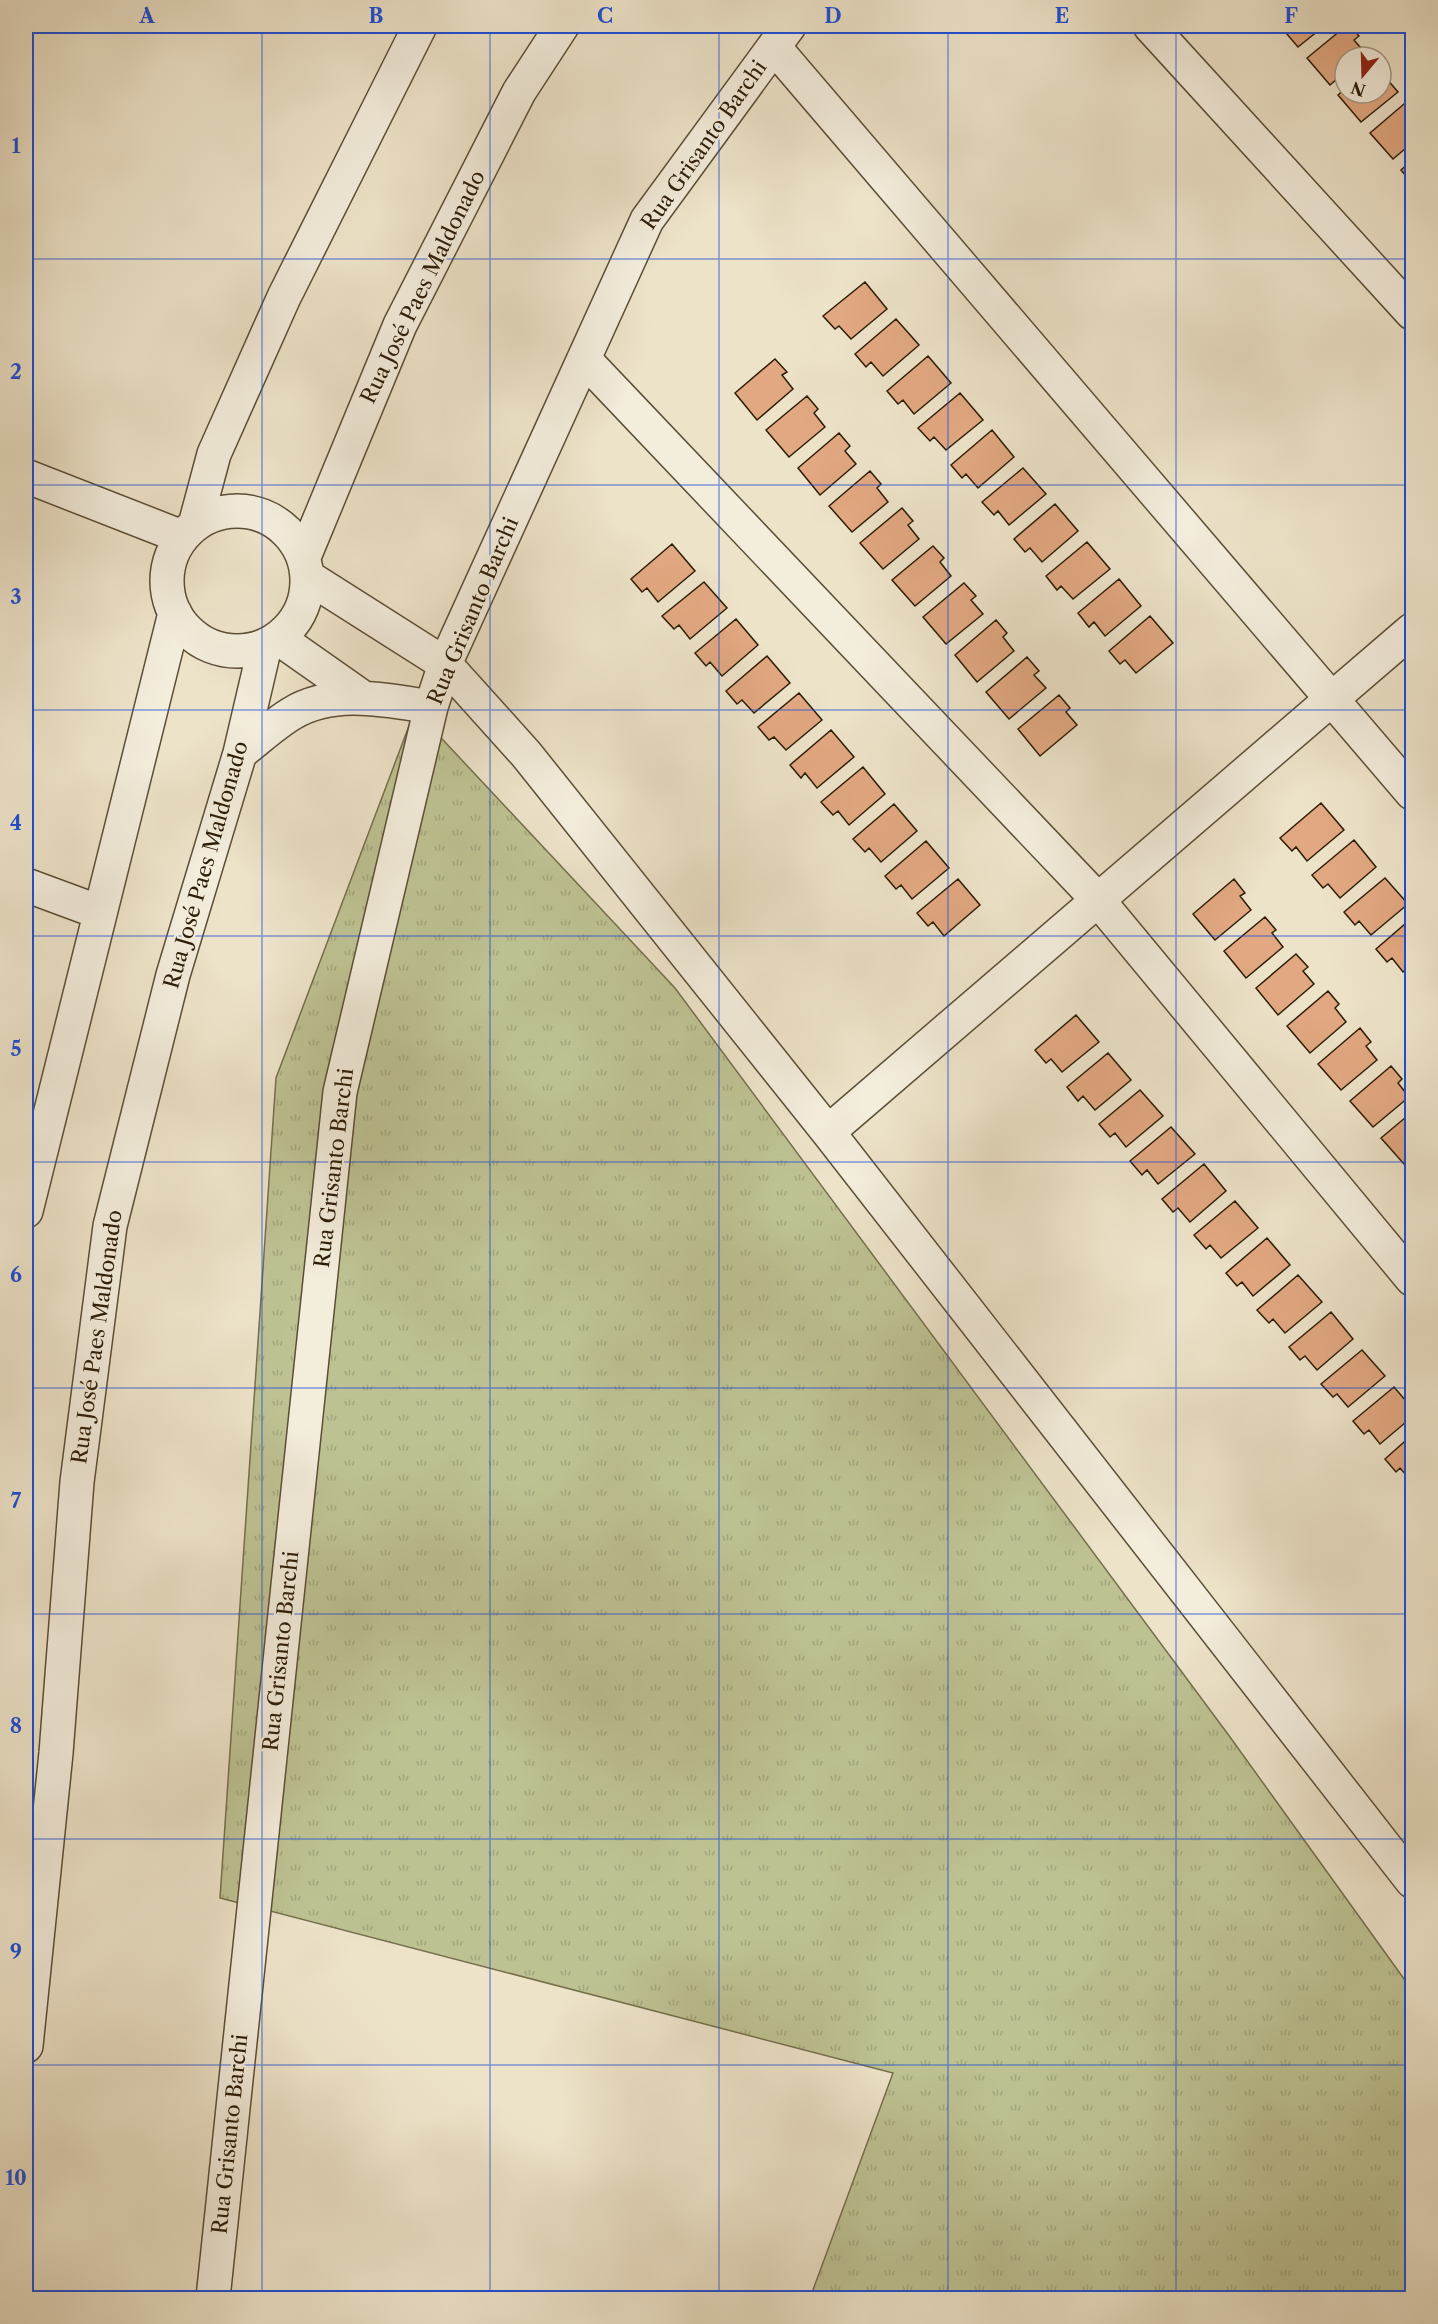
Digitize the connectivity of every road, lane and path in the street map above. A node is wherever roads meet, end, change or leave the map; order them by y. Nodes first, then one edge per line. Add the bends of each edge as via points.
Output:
1 (420, 26) edge
2 (562, 26) edge
3 (1150, 26) edge
4 (782, 36) edge
5 (1413, 313) edge
6 (584, 359) junction
7 (26, 476) edge
8 (188, 531) junction
9 (306, 567) junction
10 (175, 614) junction
11 (1413, 630) edge
12 (271, 642) junction
13 (446, 664) junction
14 (362, 697) junction
15 (1333, 698) junction
16 (431, 706) junction
17 (240, 753) junction
18 (1413, 793) edge
19 (26, 885) edge
20 (1098, 900) junction
21 (99, 912) junction
22 (828, 1132) junction
23 (26, 1211) edge
24 (1413, 1279) edge
25 (1413, 1881) edge
26 (26, 2046) edge
27 (213, 2298) edge

1 - 8 street via 284,297 214,454
2 - 9 street, Rua José Paes Maldonado via 519,92 400,325
3 - 5 street
4 - 6 street, Rua Grisanto Barchi via 647,220
4 - 15 street
6 - 13 street, Rua Grisanto Barchi
6 - 20 street
7 - 8 street
8 - 9 street via 210,516 227,511 262,515 295,539
8 - 10 street via 173,552 168,572 167,593
9 - 12 street, Rua José Paes Maldonado via 306,597 298,617
9 - 13 street
10 - 12 street via 204,644 225,651 246,651
10 - 21 street
11 - 15 street
12 - 14 street
12 - 17 street, Rua José Paes Maldonado
13 - 16 street, Rua Grisanto Barchi
13 - 22 street via 526,753
14 - 16 street
14 - 17 street via 328,700 293,713
15 - 18 street
15 - 20 street
16 - 27 street, Rua Grisanto Barchi via 340,1092
17 - 26 street, Rua José Paes Maldonado via 173,975 110,1226 76,1482 56,1753
19 - 21 street
20 - 22 street
20 - 24 street
21 - 23 street
22 - 25 street

